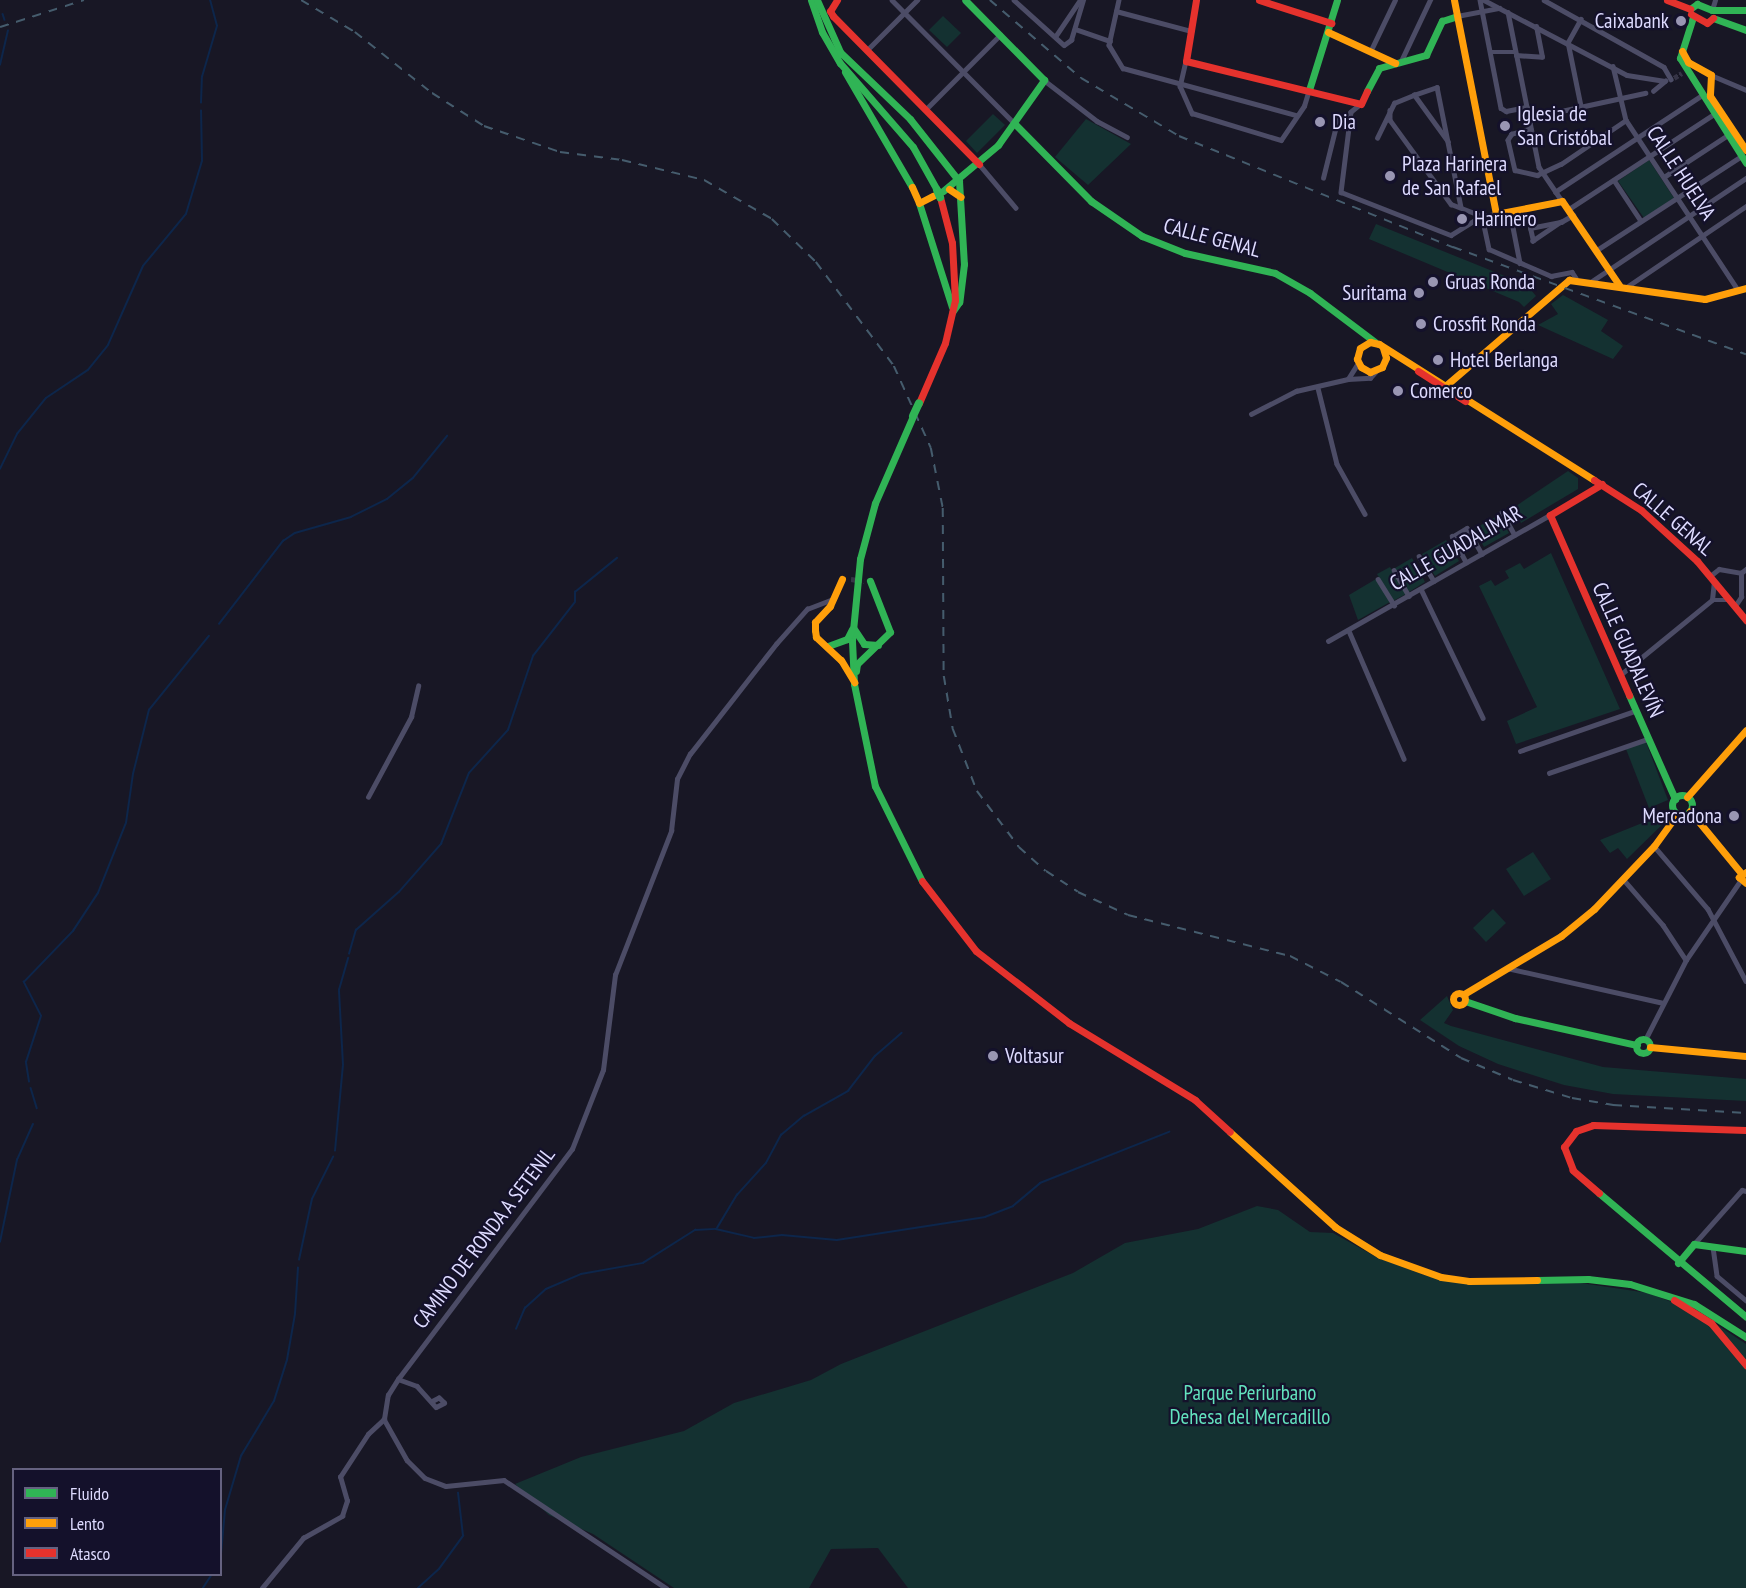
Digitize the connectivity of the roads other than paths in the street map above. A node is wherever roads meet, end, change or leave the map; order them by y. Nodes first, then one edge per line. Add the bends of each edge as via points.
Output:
1 (810, 0) edge
2 (817, 0) edge
3 (837, 0) edge
4 (892, 0) edge
5 (917, 0) edge
6 (966, 0) edge
7 (1082, 0) edge
8 (1119, 0) edge
9 (1196, 0) edge
10 (1259, 0) edge
11 (1337, 0) edge
12 (1395, 0) edge
13 (1430, 0) edge
14 (1454, 0) edge
15 (1482, 0) edge
16 (1544, 0) edge
17 (1666, 0) edge
18 (1715, 0) edge
19 (1018, 1) edge
20 (1499, 8) junction
21 (1746, 10) edge
22 (1116, 11) junction
23 (1482, 11) junction
24 (1508, 12) junction
25 (904, 13) junction
26 (1691, 13) junction
27 (1713, 14) junction
28 (1457, 16) junction
29 (1581, 19) junction
30 (1331, 22) junction
31 (1536, 27) junction
32 (1075, 29) junction
33 (1746, 30) edge
34 (1191, 31) junction
35 (1328, 32) junction
36 (1000, 35) junction
37 (1054, 37) junction
38 (1110, 41) junction
39 (1568, 42) junction
40 (867, 50) junction
41 (1371, 50) junction
42 (840, 52) junction
43 (1490, 52) junction
44 (1516, 54) junction
45 (1186, 61) junction
46 (1398, 62) junction
47 (840, 63) junction
48 (1613, 66) junction
49 (1686, 69) junction
50 (850, 72) junction
51 (963, 72) junction
52 (1711, 75) junction
53 (1044, 80) junction
54 (1665, 81) junction
55 (1180, 86) junction
56 (1309, 90) junction
57 (1746, 90) edge
58 (1653, 91) dead end
59 (1645, 93) dead end
60 (1414, 95) junction
61 (1706, 95) junction
62 (1621, 98) junction
63 (1361, 104) junction
64 (1581, 106) junction
65 (1527, 107) junction
66 (926, 110) junction
67 (1390, 110) junction
68 (1714, 114) junction
69 (1296, 115) junction
70 (1529, 118) junction
71 (1350, 120) junction
72 (1626, 120) junction
73 (1014, 123) junction
74 (1531, 129) junction
75 (1728, 135) junction
76 (1127, 137) dead end
77 (1638, 137) junction
78 (1377, 138) dead end
79 (1448, 142) junction
80 (1650, 156) junction
81 (1744, 156) edge
82 (979, 164) junction
83 (1542, 172) junction
84 (1664, 177) junction
85 (1323, 178) dead end
86 (1746, 178) edge
87 (1614, 180) junction
88 (959, 181) junction
89 (1555, 192) junction
90 (941, 193) junction
91 (961, 197) junction
92 (1677, 197) junction
93 (1562, 201) junction
94 (919, 203) junction
95 (1746, 206) edge
96 (1461, 207) junction
97 (1017, 208) dead end
98 (1510, 212) junction
99 (1571, 212) junction
100 (1496, 214) junction
101 (1482, 216) junction
102 (1690, 216) junction
103 (1641, 221) junction
104 (1562, 222) junction
105 (1702, 236) junction
106 (1597, 250) junction
107 (1520, 263) junction
108 (1609, 269) junction
109 (1576, 278) junction
110 (1592, 280) junction
111 (1623, 285) junction
112 (1743, 291) edge
113 (953, 311) junction
114 (1354, 329) junction
115 (1375, 342) junction
116 (1383, 348) junction
117 (1357, 353) junction
118 (1358, 363) junction
119 (1379, 369) junction
120 (1418, 371) junction
121 (1461, 373) junction
122 (1348, 379) junction
123 (1436, 379) junction
124 (1448, 386) junction
125 (1318, 388) junction
126 (1461, 395) junction
127 (1471, 403) junction
128 (1251, 414) dead end
129 (1602, 484) junction
130 (1502, 512) dead end
131 (1365, 514) dead end
132 (1550, 515) junction
133 (1515, 535) junction
134 (1482, 554) junction
135 (1419, 556) dead end
136 (1466, 563) junction
137 (1394, 570) dead end
138 (1744, 571) edge
139 (842, 579) joint
140 (851, 579) tunnel mouth
141 (1378, 579) dead end
142 (1712, 579) junction
143 (867, 581) dead end
144 (1434, 581) junction
145 (1421, 589) junction
146 (1409, 596) junction
147 (834, 598) junction
148 (1712, 600) junction
149 (1732, 603) junction
150 (1394, 605) junction
151 (1746, 620) edge
152 (853, 628) junction
153 (1349, 631) junction
154 (1328, 641) dead end
155 (879, 644) junction
156 (828, 646) junction
157 (1620, 675) junction
158 (854, 684) junction
159 (418, 686) dead end
160 (1635, 711) junction
161 (1483, 718) dead end
162 (1745, 732) edge
163 (1647, 739) junction
164 (1520, 751) dead end
165 (1404, 759) dead end
166 (1549, 773) dead end
167 (368, 797) dead end
168 (1687, 797) junction
169 (1675, 799) junction
170 (1690, 812) junction
171 (1677, 813) junction
172 (1654, 846) junction
173 (1743, 877) edge
174 (1624, 880) junction
175 (1713, 919) junction
176 (1686, 960) junction
177 (1506, 967) junction
178 (1746, 981) edge
179 (1663, 1003) junction
180 (1647, 1043) junction
181 (1746, 1056) edge
182 (1746, 1130) edge
183 (1744, 1190) edge
184 (1694, 1244) junction
185 (1713, 1247) junction
186 (1746, 1251) edge
187 (1678, 1263) junction
188 (1658, 1290) junction
189 (1746, 1300) edge
190 (1746, 1317) edge
191 (1746, 1337) edge
192 (1746, 1365) edge
193 (398, 1379) junction
194 (433, 1401) dead end
195 (384, 1419) junction
196 (262, 1588) edge
197 (666, 1588) edge

1 - 47 main road
2 - 42 main road
3 - 40 main road via 830,11
4 - 25 street
5 - 25 street
6 - 36 main road
7 - 32 street
7 - 37 street
8 - 22 street
9 - 34 main road
10 - 30 main road
11 - 30 main road
12 - 41 street
13 - 46 street
14 - 28 main road
15 - 20 street
15 - 23 street
16 - 29 street
17 - 26 main road
18 - 27 street
19 - 37 street
20 - 23 street
20 - 24 street
21 - 27 main road
22 - 34 street
22 - 38 street
23 - 28 street
23 - 43 street
24 - 31 street
24 - 44 street
25 - 40 street
25 - 51 street
26 - 27 main road via 1707,23
26 - 27 main road via 1697,4
26 - 49 main road via 1682,46
27 - 33 main road
28 - 46 main road via 1442,21 1426,55
28 - 100 main road
29 - 39 street
29 - 54 street via 1665,68 1673,78
30 - 35 main road
31 - 39 street
31 - 44 street via 1542,57
32 - 37 street via 1068,44
32 - 38 street
34 - 45 main road
35 - 41 main road
35 - 56 main road
36 - 51 street
36 - 53 main road
38 - 55 street via 1111,54 1123,68
39 - 48 street
39 - 64 street
40 - 66 main road
41 - 46 main road
42 - 50 main road
42 - 88 main road via 910,119
43 - 44 street
43 - 65 street via 1501,108 1506,111
44 - 65 street
45 - 55 street
45 - 56 main road
46 - 63 main road via 1379,68
47 - 50 main road
47 - 94 main road
48 - 54 street via 1639,79
48 - 62 street, CALLE HUELVA
49 - 52 main road
49 - 61 main road
50 - 90 main road via 913,147
51 - 66 street
51 - 73 street
52 - 57 street
52 - 61 main road
53 - 73 main road
53 - 76 street via 1097,121
54 - 58 street
55 - 69 street
55 - 69 street via 1187,108 1200,117 1281,140
56 - 63 main road
56 - 69 street
59 - 62 street
60 - 67 street via 1394,103
60 - 79 street
60 - 79 street via 1437,87
61 - 68 main road
61 - 77 street
61 - 81 main road
62 - 64 street
62 - 72 street, CALLE HUELVA
63 - 71 street via 1351,112
64 - 70 street
65 - 70 street
66 - 82 main road
67 - 78 street
67 - 96 street via 1390,120 1403,139 1451,204
68 - 75 main road
68 - 80 street
70 - 74 street
71 - 85 street via 1338,118
71 - 101 street via 1341,192 1451,235
72 - 77 street, CALLE HUELVA
72 - 83 street via 1562,165
73 - 82 main road
73 - 114 main road, CALLE GENAL via 1091,201 1142,236 1185,253 1275,273 1310,293
74 - 83 street
74 - 83 street via 1509,137 1514,168 1537,175
75 - 81 main road
75 - 84 street
77 - 80 street, CALLE HUELVA
77 - 89 street
79 - 96 street
80 - 84 street, CALLE HUELVA
80 - 87 street
81 - 92 street
82 - 88 main road
82 - 97 street
83 - 89 street
84 - 92 street, CALLE HUELVA
86 - 102 street
87 - 99 street
87 - 103 street
88 - 90 main road
88 - 91 main road
89 - 93 street
90 - 91 main road
90 - 94 main road
90 - 113 main road via 953,255
91 - 113 main road via 963,275 959,302
92 - 102 street, CALLE HUELVA
92 - 103 street
93 - 98 main road
93 - 99 main road
94 - 113 main road
95 - 105 street
96 - 101 street
98 - 100 main road
98 - 107 street
99 - 104 street
99 - 106 main road
100 - 101 street
101 - 107 street via 1489,249
102 - 105 street, CALLE HUELVA
102 - 108 street
103 - 106 street
104 - 104 street via 1530,228 1533,241 1552,228
105 - 111 street
105 - 112 street, CALLE HUELVA
106 - 108 main road
107 - 109 street via 1551,276 1572,272
108 - 110 street
108 - 111 main road
109 - 110 main road
109 - 121 main road via 1561,285 1538,310
110 - 111 main road
111 - 112 main road via 1705,299
113 - 152 main road, bridge via 941,356 888,469 866,534
114 - 115 main road, CALLE GENAL
114 - 117 main road
115 - 116 main road
115 - 117 main road via 1365,344
116 - 119 main road via 1386,358
116 - 123 main road, CALLE GENAL
117 - 118 main road
118 - 119 main road via 1365,370
118 - 122 street
119 - 120 main road, CALLE GENAL via 1400,361
119 - 122 street via 1370,378
120 - 124 main road, CALLE GENAL
120 - 127 main road, CALLE GENAL via 1450,395
121 - 123 main road
121 - 124 main road
121 - 126 main road via 1457,382
122 - 125 street
123 - 124 main road, CALLE GENAL
124 - 126 main road, CALLE GENAL
125 - 128 street via 1296,391
125 - 131 street via 1337,464
126 - 127 main road, CALLE GENAL
127 - 129 main road, CALLE GENAL
129 - 132 main road, CALLE GUADALIMAR
129 - 142 main road, CALLE GENAL via 1643,512
130 - 133 street
132 - 133 street, CALLE GUADALIMAR
132 - 157 main road, CALLE GUADALEVÍN
133 - 134 street, CALLE GUADALIMAR
134 - 136 street, CALLE GUADALIMAR
134 - 136 street via 1467,528 1452,537
135 - 144 street
136 - 144 street, CALLE GUADALIMAR
137 - 146 street
138 - 142 street via 1719,569
138 - 149 street via 1741,597
139 - 140 street
139 - 147 main road
141 - 150 street
142 - 148 street
142 - 149 main road, CALLE GENAL
143 - 155 main road via 890,632
144 - 145 street, CALLE GUADALIMAR
145 - 146 street, CALLE GUADALIMAR
145 - 161 street
146 - 150 street, CALLE GUADALIMAR
147 - 156 main road via 815,622 816,637
147 - 193 street, CAMINO DE RONDA A SETENIL via 807,609 690,754 677,779 671,831 615,975 609,997 608,1052 572,1149
148 - 149 street
148 - 157 street
149 - 151 main road, CALLE GENAL
150 - 153 street, CALLE GUADALIMAR
152 - 155 main road via 864,644
152 - 156 main road via 847,639
152 - 158 main road
153 - 154 street, CALLE GUADALIMAR
153 - 165 street
155 - 158 main road via 857,664
156 - 158 main road
157 - 160 main road, CALLE GUADALEVÍN
158 - 188 main road via 875,786 900,842 923,882 976,951 1069,1023 1195,1100 1335,1227 1380,1255 1441,1277 1501,1283 1588,1279
159 - 167 street via 411,717
160 - 163 main road, CALLE GUADALEVÍN
160 - 164 street
162 - 168 main road
163 - 166 street
163 - 169 main road, CALLE GUADALEVÍN
168 - 169 main road
168 - 170 main road
169 - 171 main road via 1672,804
170 - 171 main road
170 - 173 main road
171 - 172 main road
172 - 174 main road
172 - 175 street
173 - 175 street
174 - 176 street via 1663,925
174 - 177 main road via 1578,923
175 - 176 street
175 - 178 street
176 - 179 street
177 - 179 street
177 - 180 main road via 1465,998 1515,1018 1636,1045 1641,1053
179 - 180 street
180 - 181 main road
182 - 187 main road via 1593,1125 1576,1131 1566,1143 1565,1157 1573,1170
183 - 184 street
184 - 185 main road
184 - 187 main road
185 - 186 main road
185 - 189 street via 1717,1276
187 - 190 main road
188 - 191 main road via 1694,1304
188 - 192 main road via 1711,1323
193 - 194 street via 417,1386
193 - 195 street, CAMINO DE RONDA A SETENIL via 388,1395
195 - 196 street, CAMINO DE RONDA A SETENIL via 368,1434 340,1477 347,1501 342,1516 303,1538
195 - 197 street via 407,1460 425,1478 446,1486 504,1480

